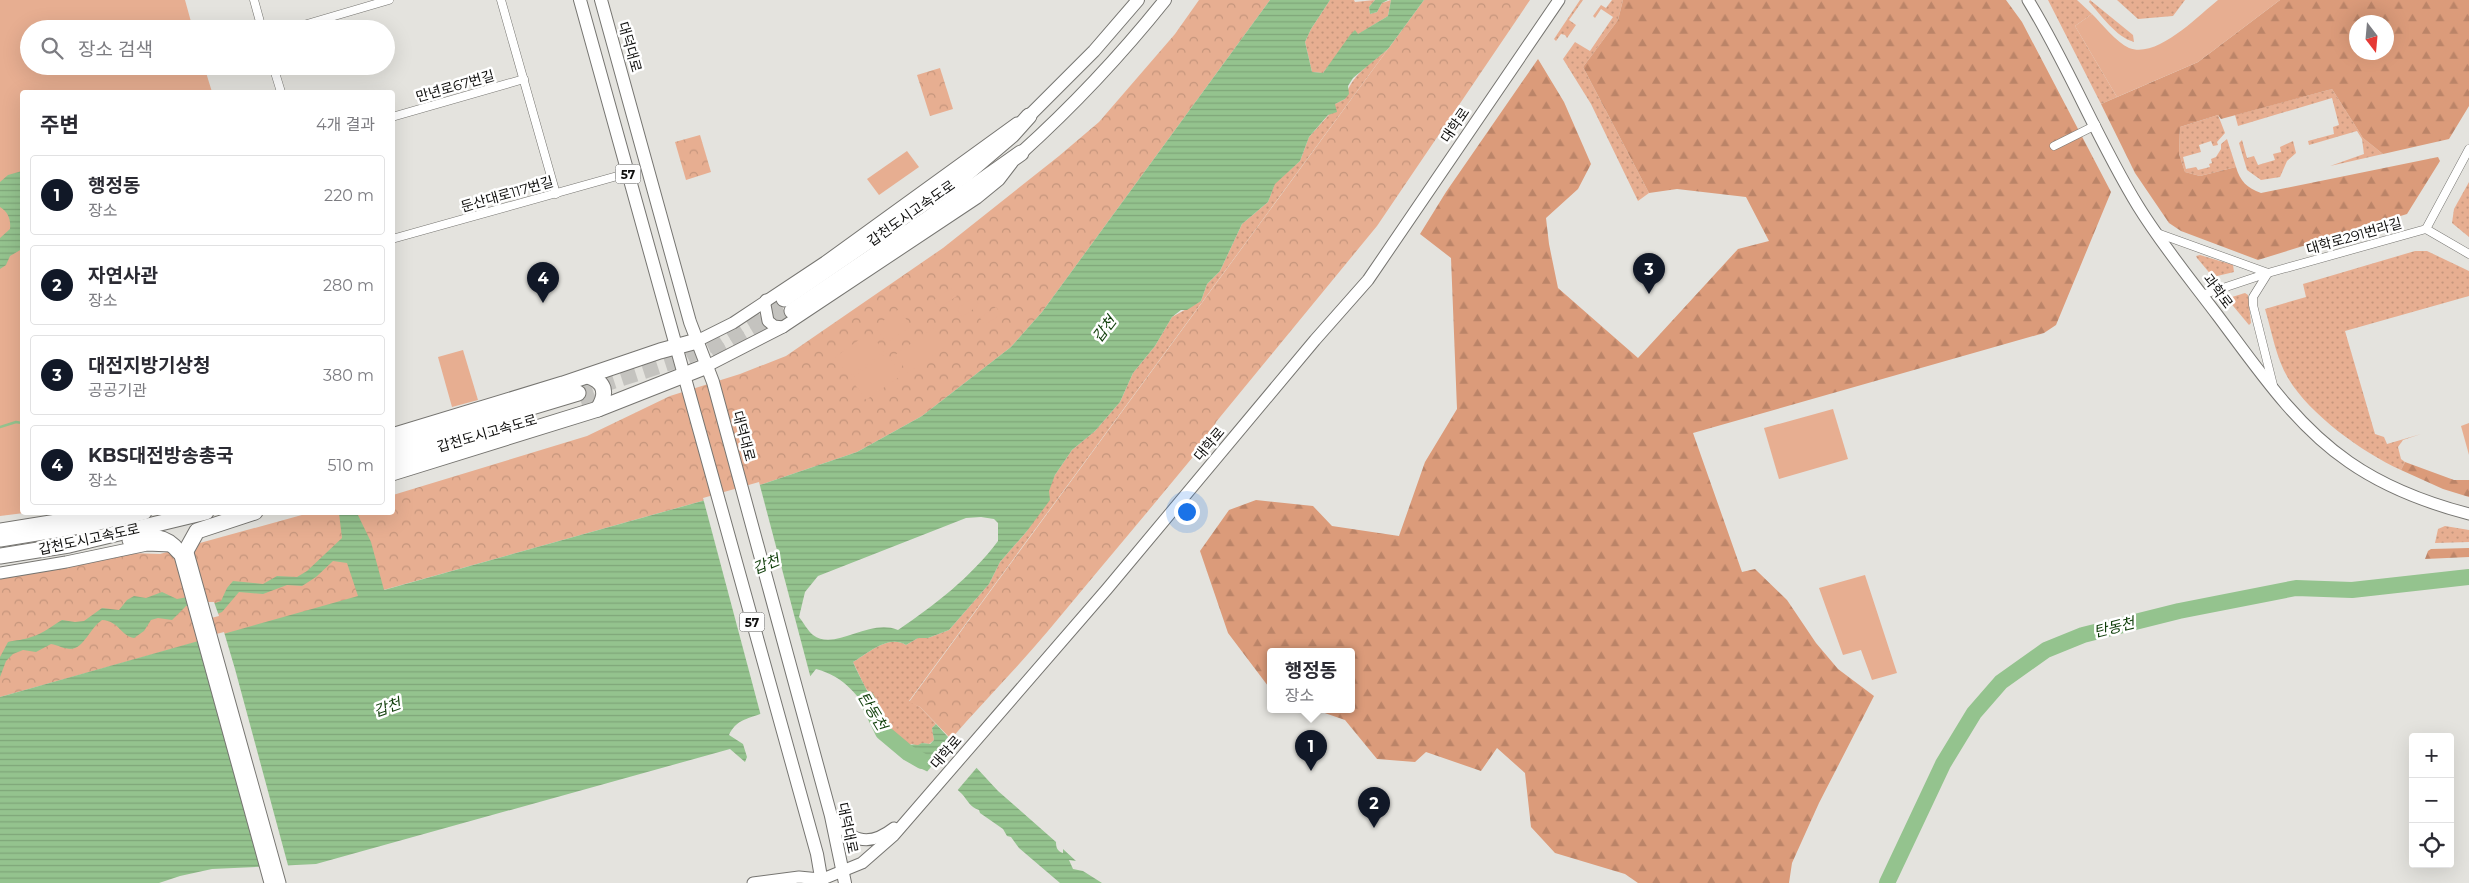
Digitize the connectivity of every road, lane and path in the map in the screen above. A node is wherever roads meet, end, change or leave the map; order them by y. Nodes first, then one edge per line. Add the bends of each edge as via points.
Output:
1 (254, 0) edge
2 (389, 0) edge
3 (501, 0) edge
4 (580, 0) edge
5 (601, 0) edge
6 (1138, 0) edge
7 (1165, 0) edge
8 (1559, 0) edge
9 (2028, 0) edge
10 (260, 20) edge
11 (321, 20) edge
12 (276, 75) edge
13 (524, 79) junction
14 (280, 90) edge
15 (395, 116) edge
16 (1029, 116) junction
17 (2096, 125) junction
18 (2054, 146) dead end
19 (2469, 149) edge
20 (1021, 153) junction
21 (628, 173) junction
22 (556, 194) junction
23 (2426, 229) junction
24 (2157, 233) junction
25 (395, 238) edge
26 (2469, 254) edge
27 (2268, 273) junction
28 (2202, 295) junction
29 (766, 300) junction
30 (783, 327) junction
31 (697, 341) junction
32 (676, 348) junction
33 (707, 366) junction
34 (588, 376) junction
35 (685, 383) junction
36 (2274, 390) junction
37 (598, 409) junction
38 (395, 435) edge
39 (395, 447) edge
40 (395, 460) edge
41 (395, 472) edge
42 (2469, 514) edge
43 (87, 515) edge
44 (101, 515) edge
45 (131, 515) edge
46 (194, 515) edge
47 (246, 515) edge
48 (0, 529) edge
49 (52, 529) junction
50 (0, 538) edge
51 (69, 545) junction
52 (183, 551) junction
53 (0, 556) edge
54 (0, 573) edge
55 (830, 816) junction
56 (910, 817) junction
57 (844, 878) edge
58 (819, 882) edge
59 (270, 883) edge
60 (280, 883) edge
61 (753, 883) edge

1 - 10 street
2 - 11 street
3 - 13 street
4 - 21 main road, 57
5 - 31 main road, 대덕대로 / 57
6 - 16 main road via 1094,52
7 - 20 main road via 1109,67
8 - 56 main road, 대학로 via 1368,280
9 - 17 main road, 과학로
12 - 14 street
13 - 15 street, 만년로67번길
13 - 22 street
16 - 20 highway, 갑천도시고속도로 via 965,175 788,305 929,218
16 - 29 main road
17 - 18 street
17 - 24 main road, 과학로 via 2138,206
19 - 23 street
20 - 30 main road via 999,180 977,198
21 - 22 street, 둔산대로117번길
21 - 32 main road, 57
22 - 25 street, 둔산대로117번길
23 - 26 street
23 - 27 street, 대학로291번라길
24 - 27 street
24 - 28 main road, 과학로
27 - 28 street, 대학로291번라길
27 - 36 street via 2253,297 2253,305
28 - 36 main road, 과학로
29 - 30 main road via 768,320 774,326
29 - 31 main road via 718,332
30 - 33 main road
31 - 32 highway
31 - 33 main road, 대덕대로 / 57
32 - 34 highway
32 - 35 main road, 57
33 - 35 highway
33 - 55 main road, 대덕대로 / 57
34 - 37 highway via 600,382 604,390 604,400
34 - 38 highway
35 - 37 highway
35 - 58 main road, 57 via 816,854
36 - 42 main road, 과학로 via 2348,461 2430,504
37 - 41 highway
39 - 40 highway, 갑천도시고속도로 via 580,399
43 - 48 main road
44 - 49 highway
45 - 49 highway, 갑천도시고속도로
46 - 51 highway, 갑천도시고속도로
47 - 52 highway via 197,531
49 - 50 highway, 갑천도시고속도로
51 - 52 highway via 152,536 165,538
51 - 53 highway, 갑천도시고속도로
52 - 54 main road via 161,544 147,545
52 - 59 main road
52 - 60 main road
55 - 56 main road via 841,829 861,840 874,840
55 - 57 main road, 대덕대로 / 57
56 - 57 main road, 대학로 via 872,856
57 - 58 main road, 대학로
58 - 61 main road, 대학로 via 799,877

